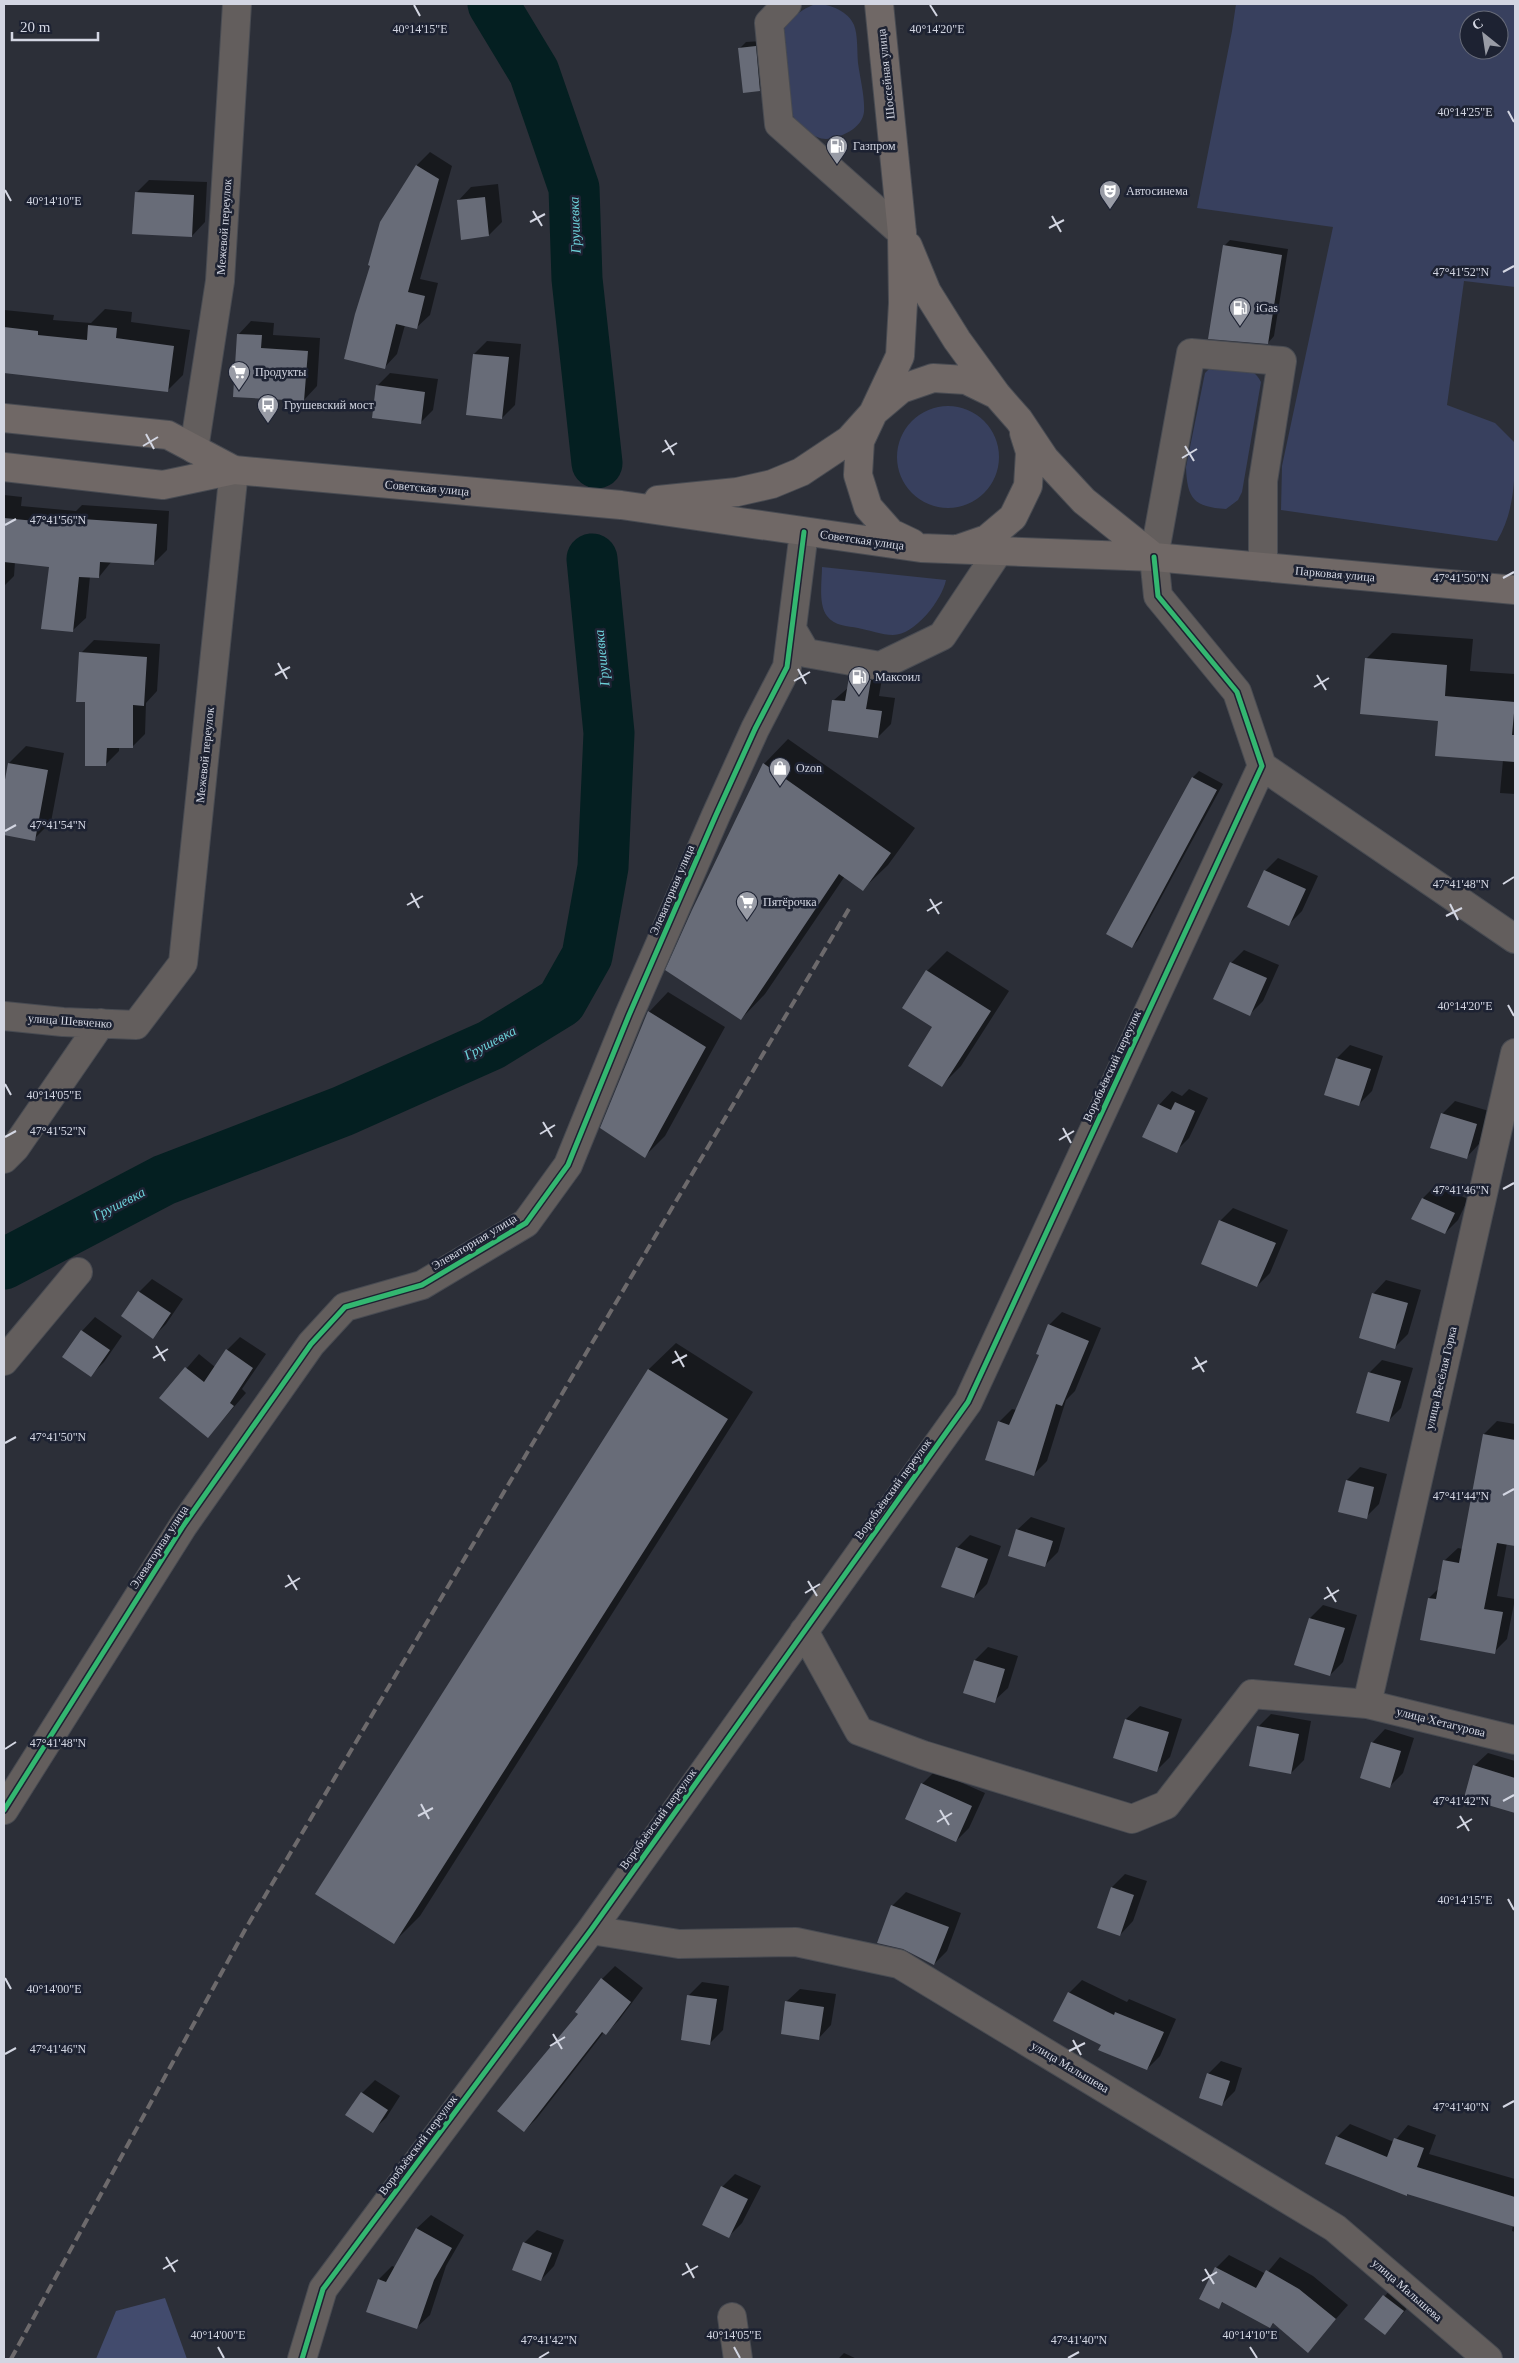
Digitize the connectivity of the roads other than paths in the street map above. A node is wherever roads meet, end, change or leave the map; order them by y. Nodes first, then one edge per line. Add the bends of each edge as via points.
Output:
1 (237, 4) edge
2 (787, 4) edge
3 (879, 4) edge
4 (902, 233) junction
5 (997, 395) junction
6 (875, 411) junction
7 (4, 418) edge
8 (1019, 420) junction
9 (194, 448) junction
10 (4, 467) edge
11 (234, 470) junction
12 (620, 505) junction
13 (804, 532) junction
14 (921, 548) junction
15 (955, 550) junction
16 (998, 552) junction
17 (1154, 557) junction
18 (1264, 567) junction
19 (1515, 590) edge
20 (792, 629) junction
21 (1262, 766) junction
22 (1515, 939) edge
23 (4, 1016) edge
24 (101, 1023) junction
25 (136, 1025) joint
26 (1515, 1053) edge
27 (4, 1159) edge
28 (78, 1272) dead end
29 (4, 1360) edge
30 (804, 1631) junction
31 (1367, 1704) junction
32 (1515, 1740) edge
33 (5, 1804) edge
34 (591, 1930) junction
35 (732, 2317) dead end
36 (302, 2359) edge
37 (738, 2359) edge
38 (1488, 2359) edge

1 - 9 street, Межевой переулок via 220,281
2 - 4 street via 769,23 779,124
3 - 4 main road, Шоссейная улица
4 - 5 main road via 928,292 957,340
4 - 6 main road via 900,356
5 - 6 main road via 966,380 933,378 901,389
5 - 8 main road
6 - 12 main road, Советская улица via 849,440 802,472 772,484 737,492
6 - 14 main road via 860,441 858,475 868,507 891,533
7 - 9 main road, Советская улица via 168,435
8 - 15 main road via 1030,452 1028,486 1013,516 987,539
8 - 17 main road via 1045,459 1084,501
9 - 11 main road, Советская улица
10 - 11 main road, Советская улица via 163,484
11 - 12 main road, Советская улица
11 - 25 street, Межевой переулок via 183,963
12 - 13 main road, Советская улица
13 - 14 main road, Советская улица
13 - 20 street, Элеваторная улица
14 - 15 main road, Советская улица
15 - 16 main road, Советская улица
16 - 17 main road, Парковая улица
16 - 20 street via 942,636 880,666 806,653
17 - 18 main road, Парковая улица
17 - 18 street via 1191,353 1219,355 1282,362 1263,481
17 - 21 street via 1158,596 1236,692
18 - 19 main road, Парковая улица
20 - 33 street, Элеваторная улица via 787,667 716,815 568,1165 526,1223 422,1285 345,1307 311,1344 183,1526
21 - 22 street
21 - 30 street, Воробьёвский переулок via 968,1402
23 - 24 street, улица Шевченко
24 - 25 street, улица Шевченко
24 - 27 street via 15,1148
26 - 31 street, улица Весёлая Горка
28 - 29 street
30 - 31 street, улица Хетагурова via 859,1731 923,1755 1132,1818 1166,1805 1252,1694
30 - 34 street, Воробьёвский переулок
31 - 32 street, улица Хетагурова
34 - 36 street, Воробьёвский переулок via 323,2289
34 - 38 street, улица Малышева via 679,1944 796,1942 899,1964 1335,2228
35 - 37 street

